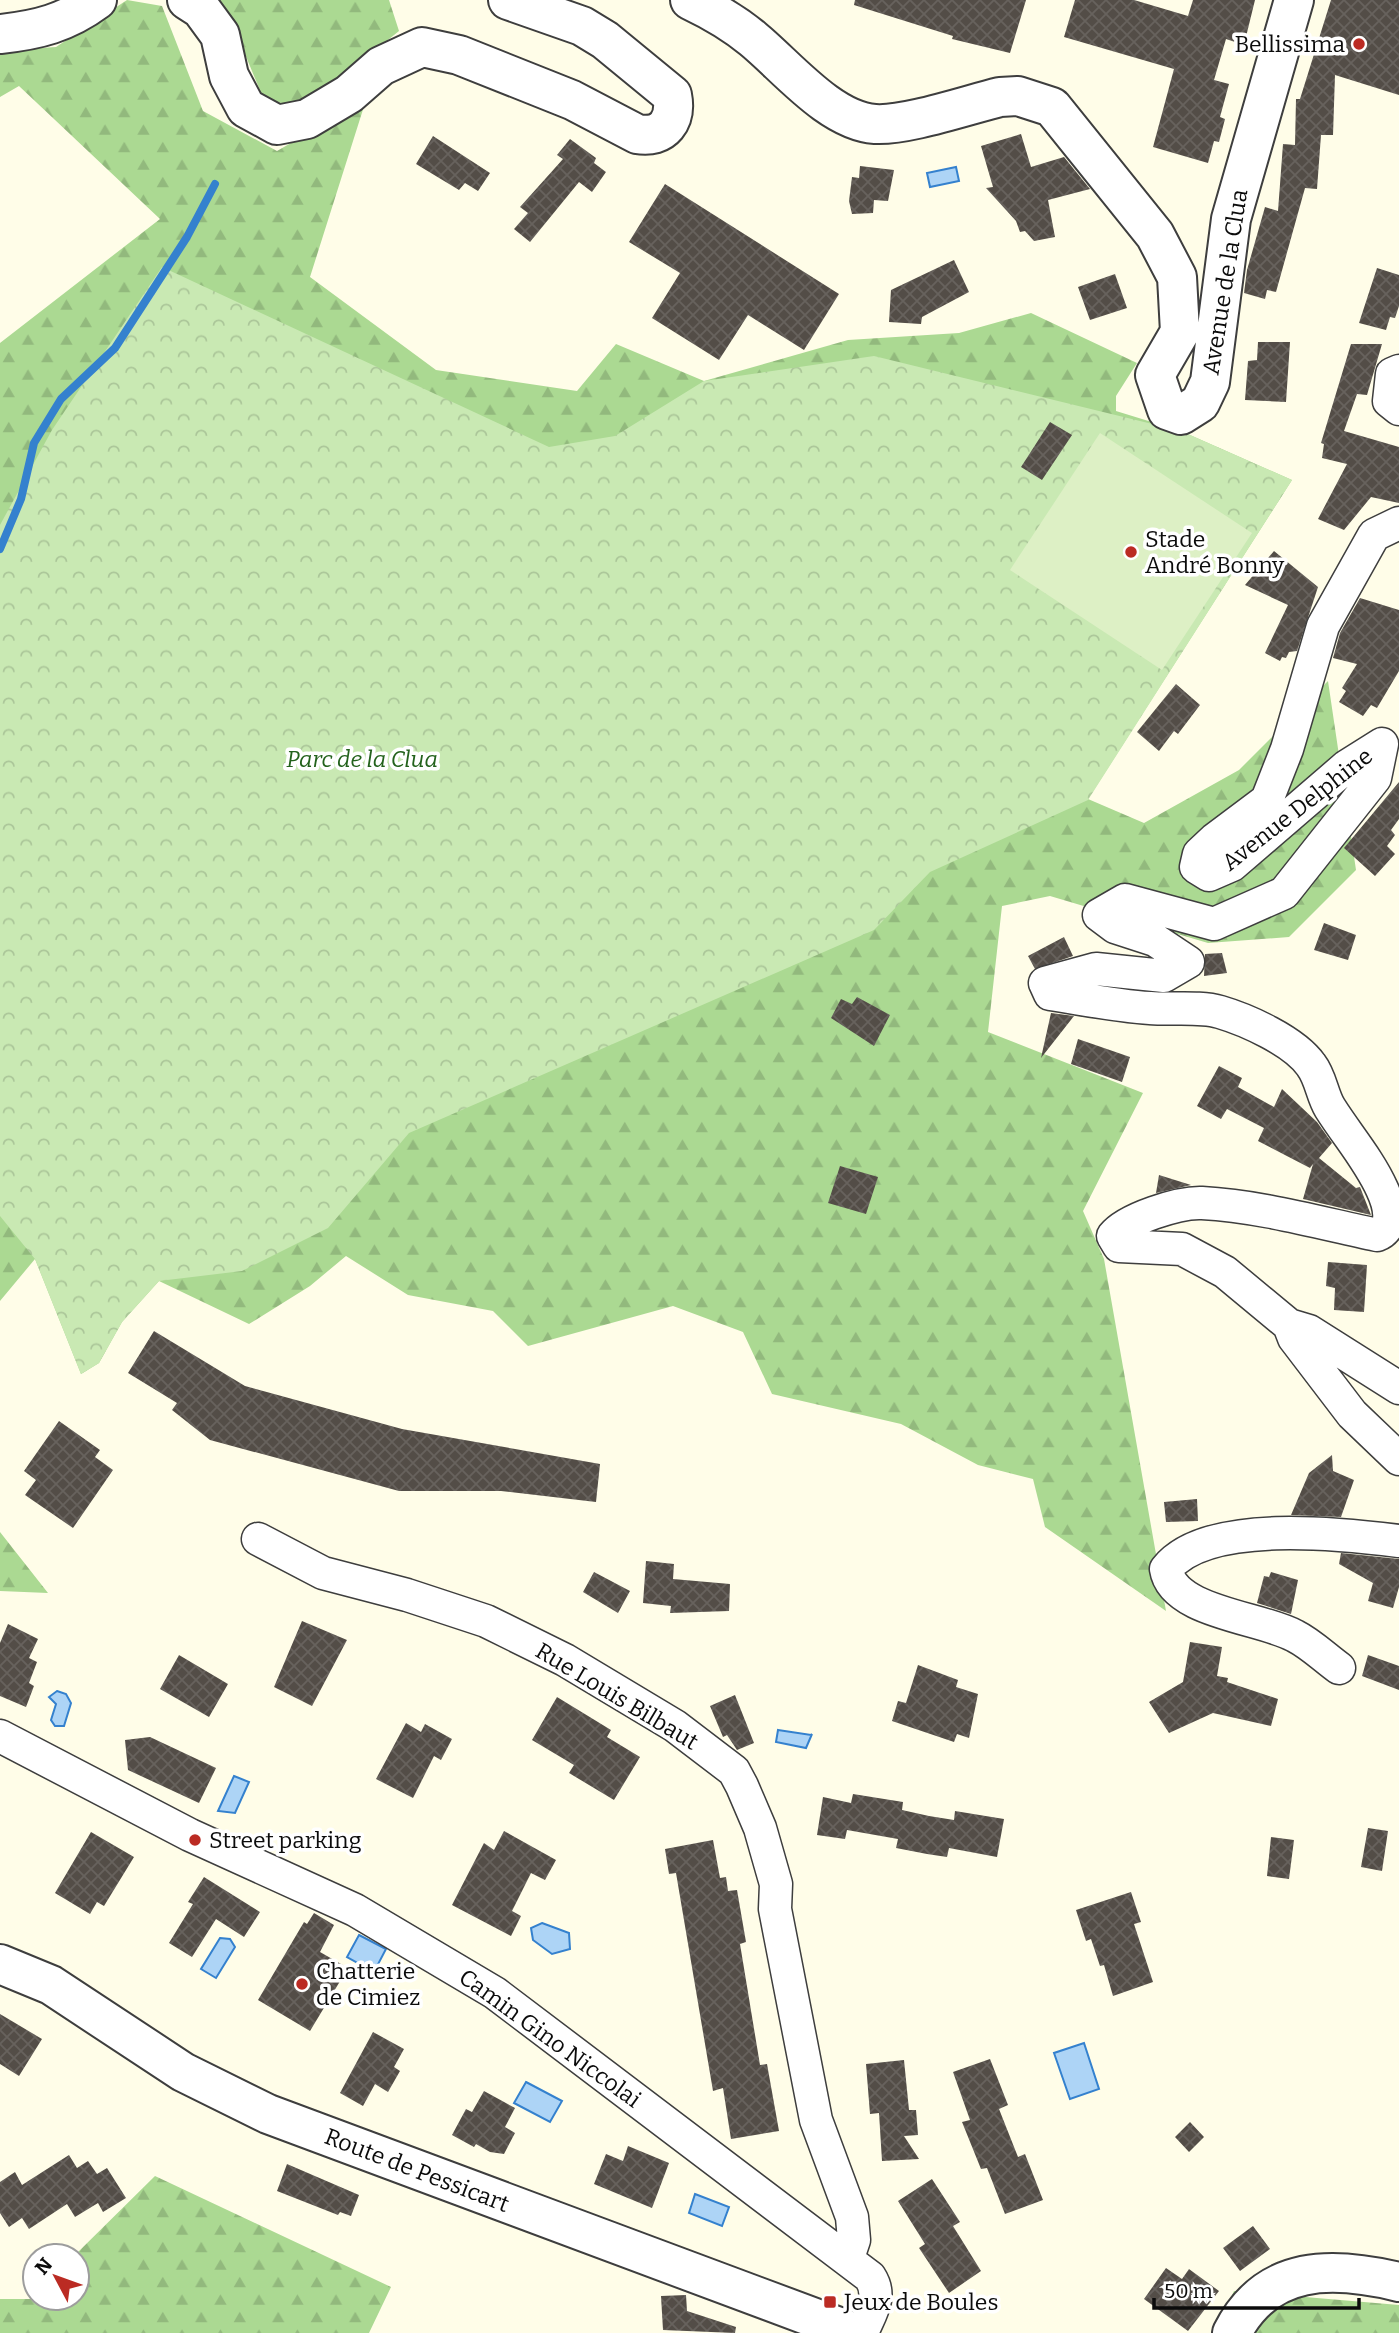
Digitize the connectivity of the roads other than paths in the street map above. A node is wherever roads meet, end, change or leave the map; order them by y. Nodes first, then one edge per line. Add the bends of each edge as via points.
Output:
1 (97, 0) edge
2 (187, 0) edge
3 (508, 0) edge
4 (690, 0) edge
5 (1294, 0) edge
6 (0, 34) edge
7 (1399, 371) edge
8 (1399, 409) edge
9 (1399, 523) edge
10 (1289, 1325) junction
11 (1399, 1388) edge
12 (1399, 1459) edge
13 (258, 1539) dead end
14 (1399, 1541) edge
15 (1339, 1668) dead end
16 (0, 1736) edge
17 (0, 1964) edge
18 (848, 2258) junction
19 (1399, 2282) edge
20 (855, 2333) edge
21 (862, 2333) edge
22 (1233, 2333) edge

1 - 6 street via 74,17 42,29
2 - 3 street via 201,9 220,35 229,76 246,108 277,125 307,119 381,66 422,47 459,55 560,95 637,134 648,136 672,121 672,95 605,40 582,26
4 - 5 street, Avenue de la Clua via 752,38 818,97 846,115 874,124 1000,97 1018,96 1052,107 1155,235 1177,277 1180,332 1155,375 1167,410 1181,415 1200,403 1210,382 1231,219
7 - 8 street via 1392,374 1389,401
9 - 10 street, Avenue Delphine via 1374,534 1324,626 1267,800 1199,855 1196,867 1209,875 1232,865 1347,766 1382,744 1376,778 1284,893 1214,924 1125,900 1099,915 1115,928 1155,940 1188,962 1164,976 1096,970 1045,984 1050,994 1147,1008 1219,1012 1281,1039 1311,1064 1328,1105 1386,1196 1390,1215 1383,1232 1377,1235 1199,1203 1151,1214 1118,1229 1113,1236 1119,1246 1182,1249 1225,1272
10 - 11 street via 1315,1334
10 - 12 street, Avenue Delphine via 1352,1414
13 - 18 street, Rue Louis Bilbaut via 323,1573 486,1621 565,1660 675,1726 734,1771 760,1828 776,1884 775,1909 816,2120 852,2217 854,2240
14 - 15 street via 1322,1532 1233,1537 1198,1547 1172,1560 1166,1569 1175,1588 1195,1602 1294,1636
16 - 18 street, Camin Gino Niccolai via 190,1835 355,1910 495,1993
17 - 20 street, Route de Pessicart via 51,1985 183,2072 268,2114
18 - 21 street, Camin Gino Niccolai via 876,2287 877,2297
19 - 22 street via 1314,2273 1287,2280 1262,2292 1243,2312

